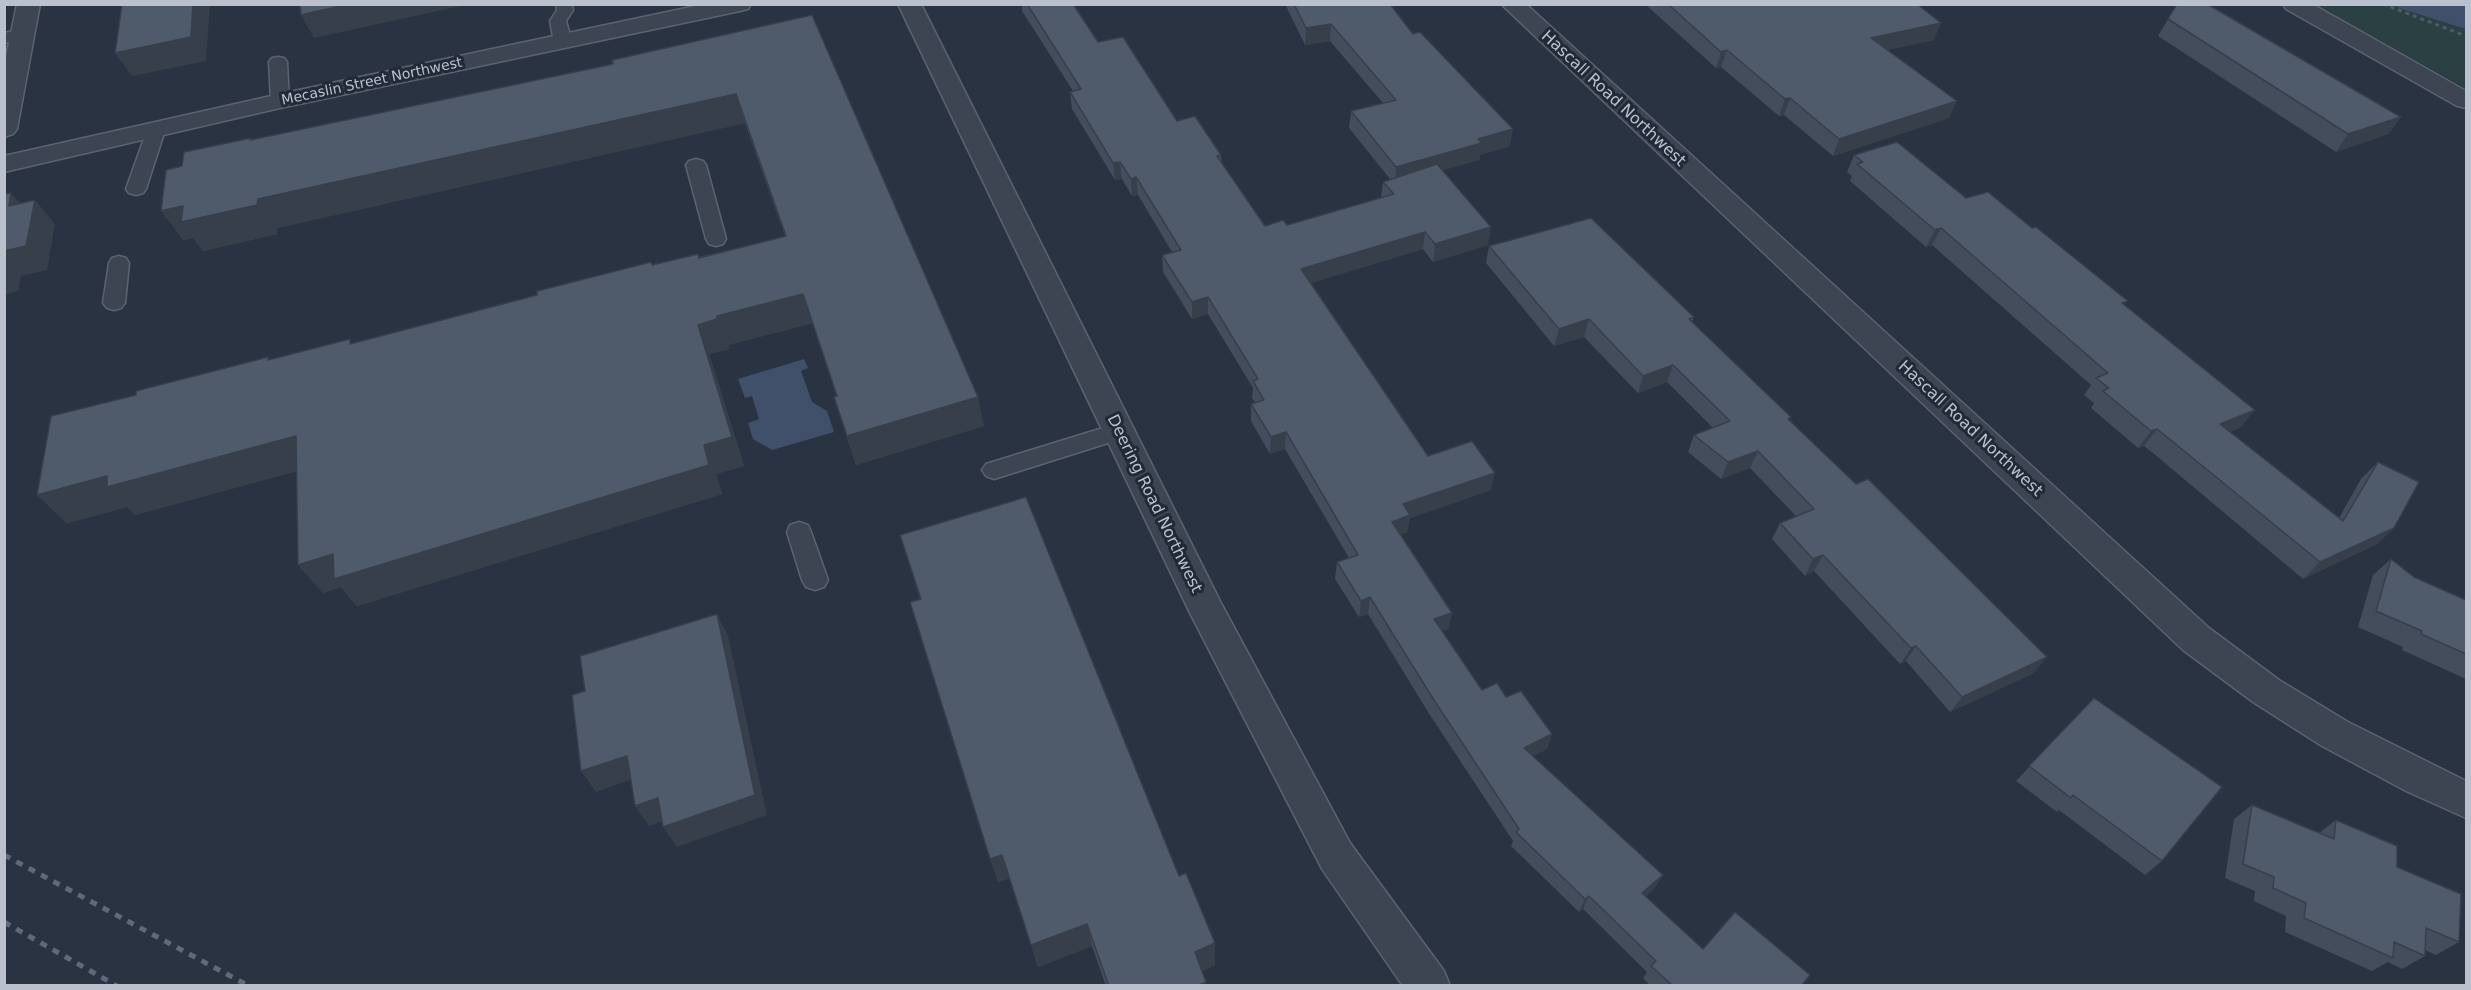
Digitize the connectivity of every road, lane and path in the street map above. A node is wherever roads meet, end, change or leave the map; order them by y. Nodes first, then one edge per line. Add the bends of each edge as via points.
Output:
1 (29, 4) edge
2 (564, 4) edge
3 (740, 4) edge
4 (909, 4) edge
5 (1512, 4) edge
6 (2294, 4) edge
7 (2383, 4) edge
8 (14, 36) edge
9 (2466, 36) edge
10 (564, 42) junction
11 (278, 62) dead end
12 (280, 101) junction
13 (2466, 101) edge
14 (4, 129) edge
15 (156, 130) junction
16 (4, 164) edge
17 (696, 165) dead end
18 (136, 189) dead end
19 (716, 240) dead end
20 (118, 263) dead end
21 (114, 303) dead end
22 (1119, 431) junction
23 (994, 470) dead end
24 (799, 532) dead end
25 (815, 580) dead end
26 (2466, 800) edge
27 (1429, 986) edge

1 - 8 street
2 - 10 lane via 558,21
3 - 10 street, Mecaslin Street Northwest
4 - 22 street, Deering Road Northwest
5 - 26 street, Hascall Road Northwest via 2196,639 2266,691 2335,734
6 - 13 street
7 - 9 path
8 - 14 street
10 - 12 street, Mecaslin Street Northwest
11 - 12 lane
12 - 15 street, Mecaslin Street Northwest
15 - 16 street, Mecaslin Street Northwest
15 - 18 lane
17 - 19 lane
20 - 21 lane
22 - 23 lane
22 - 27 street, Deering Road Northwest via 1208,613 1336,856
24 - 25 lane

